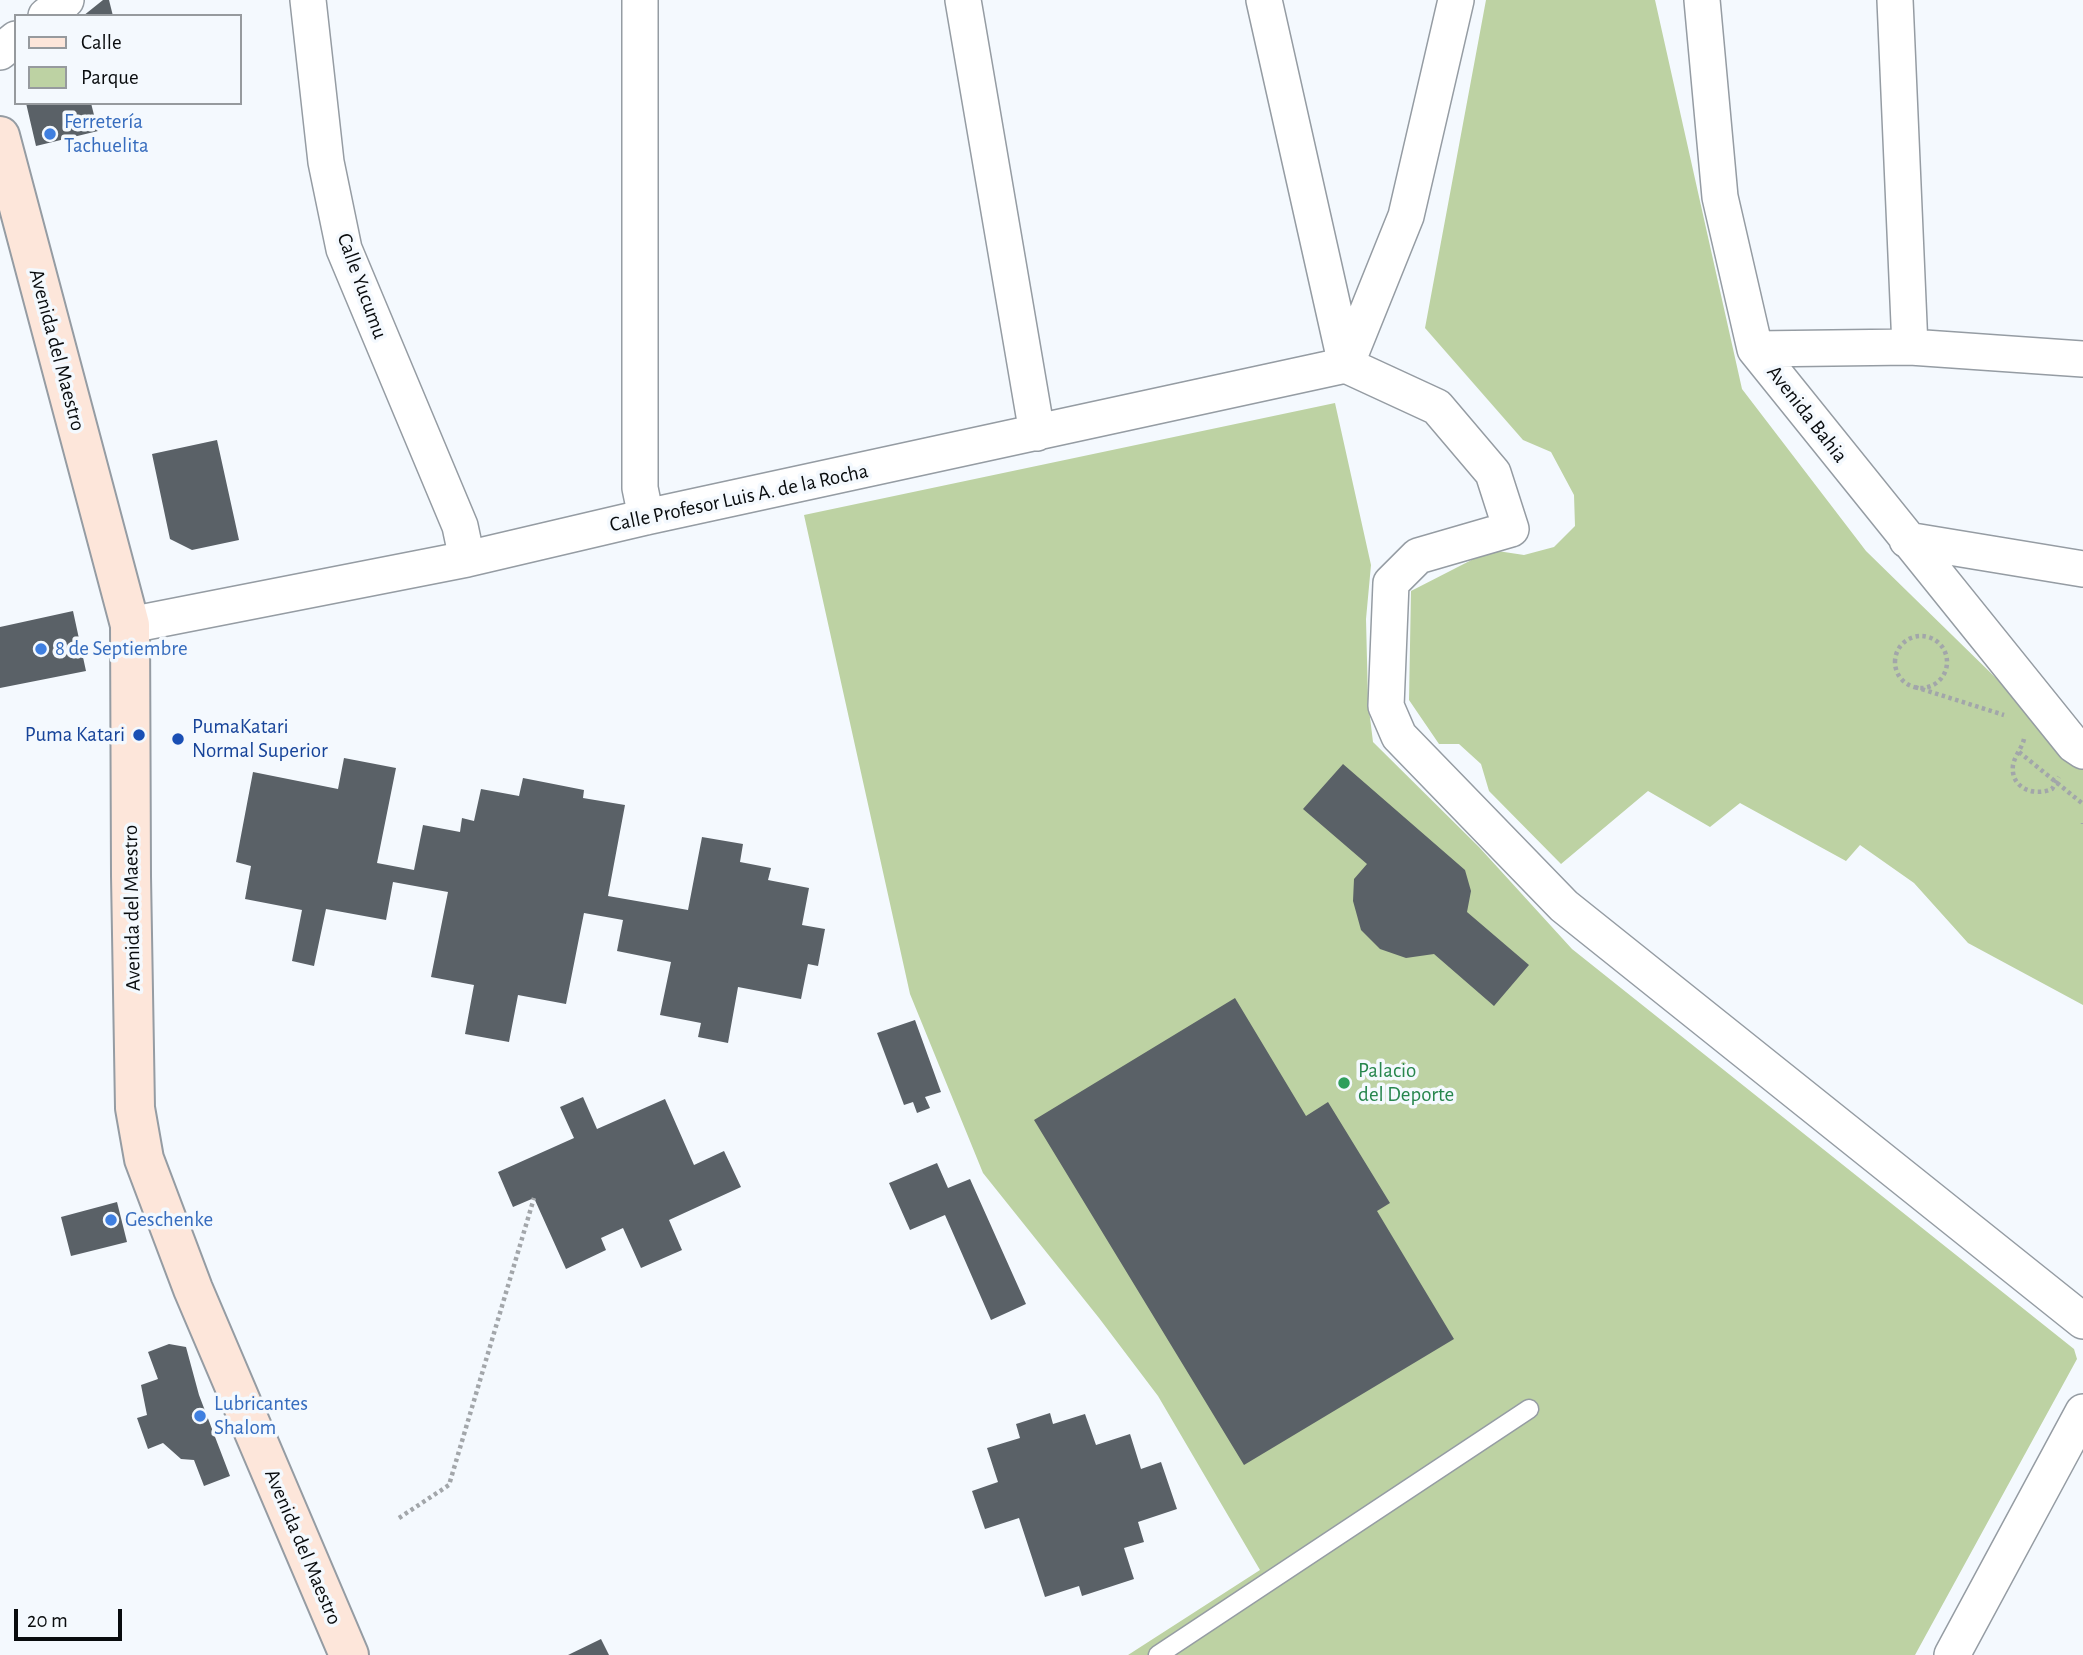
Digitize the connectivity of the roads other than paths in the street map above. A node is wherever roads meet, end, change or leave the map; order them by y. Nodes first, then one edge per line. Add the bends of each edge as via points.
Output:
1 (66, 0) edge
2 (308, 0) edge
3 (640, 0) edge
4 (963, 0) edge
5 (1264, 0) edge
6 (1456, 0) edge
7 (1702, 0) edge
8 (1895, 0) edge
9 (48, 14) edge
10 (0, 136) edge
11 (1910, 347) junction
12 (1755, 349) junction
13 (2083, 359) edge
14 (1346, 365) junction
15 (1037, 433) junction
16 (646, 517) junction
17 (1907, 540) junction
18 (467, 559) junction
19 (2083, 569) edge
20 (130, 625) junction
21 (2083, 751) edge
22 (2083, 1321) edge
23 (1529, 1409) dead end
24 (2083, 1412) edge
25 (349, 1655) edge
26 (1158, 1655) edge
27 (1952, 1655) edge

1 - 9 street
2 - 18 street, Calle Yucumu via 326,162 344,250 460,526
3 - 16 street via 640,488
4 - 15 street
5 - 14 street
6 - 14 street via 1406,216
7 - 12 street, Avenida Bahia via 1720,197
8 - 11 street
10 - 20 main road, Avenida del Maestro
11 - 12 street
11 - 13 street
12 - 17 street, Avenida Bahia
14 - 15 street, Calle Profesor Luis A. de la Rocha
14 - 22 street via 1437,407 1493,473 1511,529 1418,556 1391,583 1386,706 1399,736 1564,906
15 - 16 street, Calle Profesor Luis A. de la Rocha
16 - 18 street, Calle Profesor Luis A. de la Rocha
17 - 19 street
17 - 21 street, Avenida Bahia
18 - 20 street, Calle Profesor Luis A. de la Rocha
20 - 25 main road, Avenida del Maestro via 135,1108 144,1159 193,1289
23 - 26 lane
24 - 27 street

